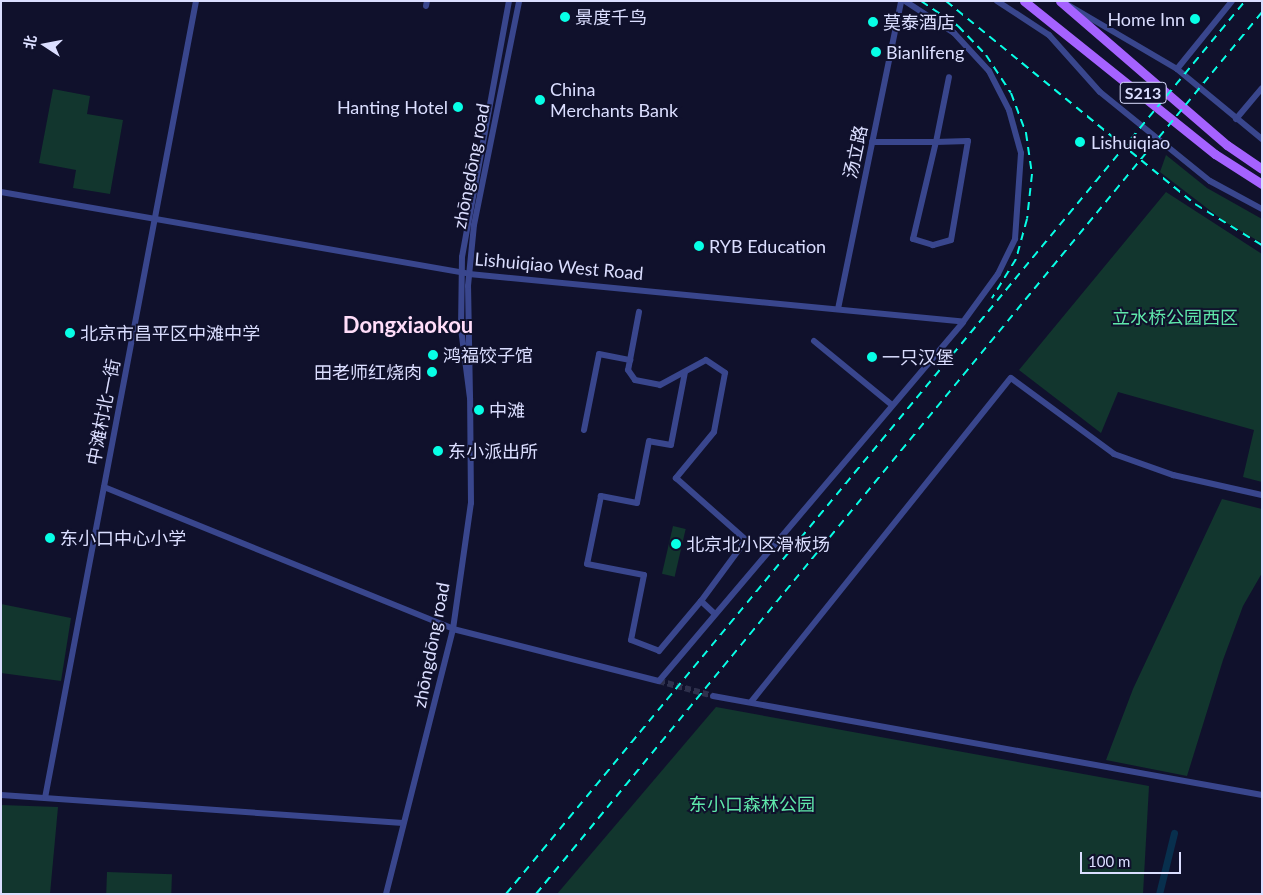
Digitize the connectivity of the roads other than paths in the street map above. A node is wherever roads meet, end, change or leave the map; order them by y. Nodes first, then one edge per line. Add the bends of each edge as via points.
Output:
1 (196, 1) edge
2 (509, 1) edge
3 (519, 1) edge
4 (903, 1) edge
5 (997, 1) edge
6 (1024, 1) edge
7 (1060, 1) edge
8 (1232, 1) edge
9 (1177, 69) junction
10 (949, 77) dead end
11 (1262, 88) edge
12 (1236, 119) junction
13 (1262, 139) edge
14 (872, 142) junction
15 (936, 142) junction
16 (1262, 169) edge
17 (1262, 184) edge
18 (1, 192) edge
19 (1262, 209) edge
20 (155, 220) junction
21 (465, 273) junction
22 (838, 309) junction
23 (639, 312) dead end
24 (963, 322) junction
25 (814, 342) dead end
26 (630, 360) junction
27 (685, 372) junction
28 (892, 405) junction
29 (584, 430) dead end
30 (104, 487) junction
31 (1262, 495) edge
32 (701, 601) junction
33 (715, 614) junction
34 (453, 628) junction
35 (714, 696) tunnel mouth
36 (751, 702) junction
37 (1262, 795) edge
38 (1, 796) edge
39 (45, 798) junction
40 (403, 823) junction
41 (386, 894) edge

1 - 20 street, 中滩村北一街
2 - 21 street, zhōngdōng road via 470,201
3 - 21 street, zhōngdōng road
4 - 14 street, 汤立路
4 - 24 street via 954,33 989,71 1009,110 1022,153 1015,239 998,274
5 - 19 street, S213 via 1049,35 1100,92 1210,180
6 - 17 main road, S213 via 1215,154
7 - 9 street, S213 via 1096,17
7 - 16 main road, S213 via 1227,145
8 - 9 street
9 - 12 street, S213
10 - 15 street
11 - 12 street
12 - 13 street, S213
14 - 15 street
14 - 22 street, 汤立路
15 - 15 street via 968,140 951,240 932,245 913,240
18 - 20 street, Lishuiqiao West Road
20 - 21 street, Lishuiqiao West Road
20 - 30 street, 中滩村北一街
21 - 22 street, Lishuiqiao West Road
21 - 34 street, zhōngdōng road via 471,503
22 - 24 street, Lishuiqiao West Road
23 - 26 street
24 - 28 street
25 - 28 street
26 - 27 street via 628,370 635,380 660,385
26 - 29 street via 599,354
27 - 32 street via 706,360 725,373 714,432 676,478 746,540
27 - 32 street via 671,445 650,441 637,503 601,496 587,564 644,575 631,640 658,651
28 - 33 street
30 - 34 street
30 - 39 street, 中滩村北一街
31 - 36 street via 1173,475 1114,454 1011,378
32 - 33 street
33 - 34 street via 659,681
34 - 40 street, zhōngdōng road
35 - 36 street
36 - 37 street
38 - 39 street
39 - 40 street
40 - 41 street, zhōngdōng road

